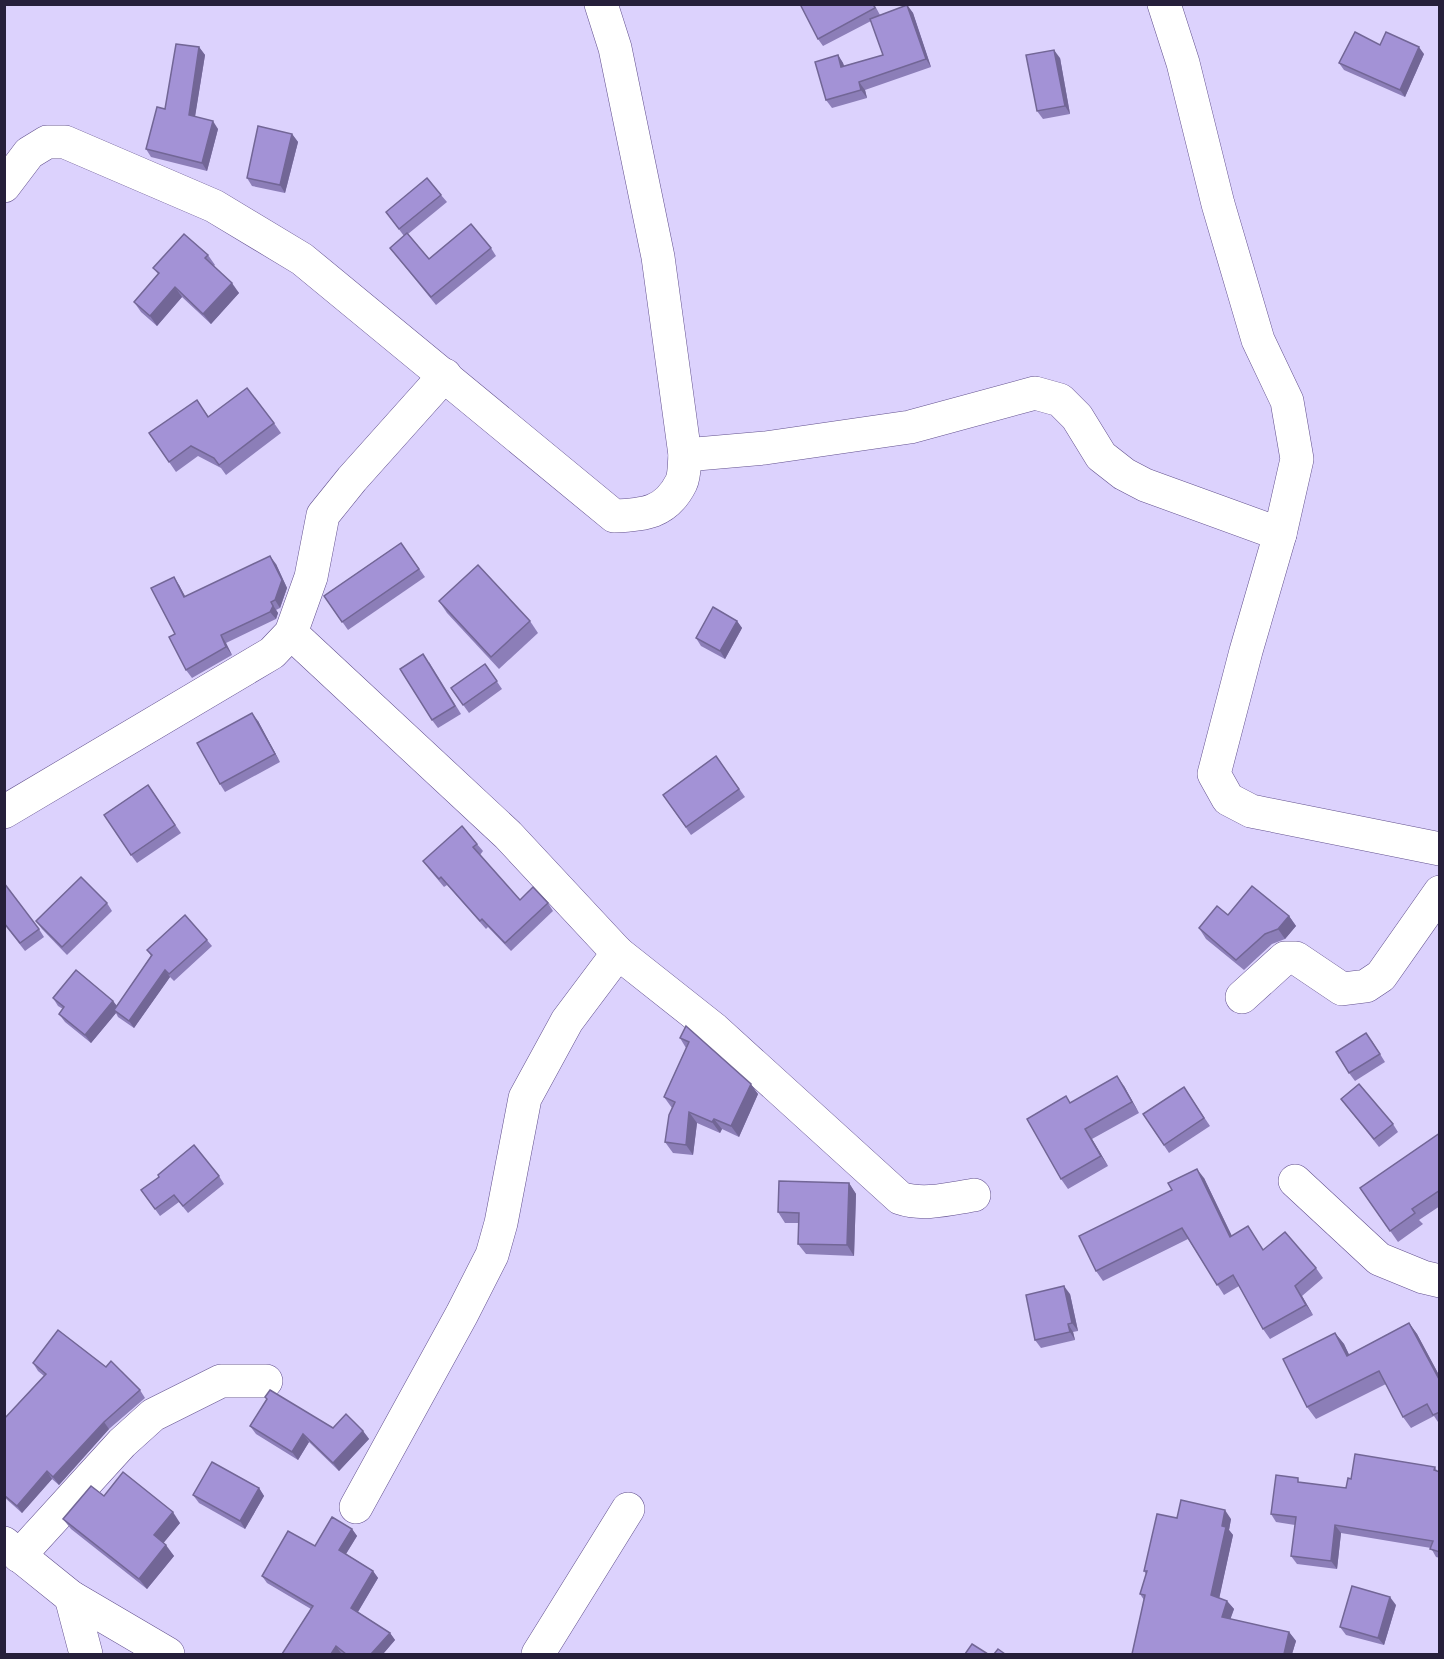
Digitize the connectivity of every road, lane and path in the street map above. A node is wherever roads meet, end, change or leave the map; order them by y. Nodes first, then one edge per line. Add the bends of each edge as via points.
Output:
1 (601, 4) edge
2 (1164, 4) edge
3 (4, 186) edge
4 (445, 375) junction
5 (685, 454) junction
6 (1280, 534) junction
7 (291, 633) junction
8 (4, 812) edge
9 (1440, 849) edge
10 (1440, 892) edge
11 (618, 954) junction
12 (1242, 997) dead end
13 (1295, 1181) dead end
14 (974, 1196) dead end
15 (1440, 1281) edge
16 (267, 1381) dead end
17 (356, 1507) dead end
18 (628, 1509) dead end
19 (12, 1550) edge
20 (70, 1597) junction
21 (86, 1654) edge
22 (168, 1654) edge
23 (538, 1654) edge

1 - 5 street via 615,48 658,257
2 - 6 street via 1258,339 1287,401 1297,459
3 - 4 street via 29,153 47,142 65,142 213,206 302,259
4 - 5 street via 614,516 645,515 667,502 682,481
4 - 7 street via 323,515 311,577
5 - 6 street via 765,448 910,427 1035,393 1060,400 1077,417 1101,456 1124,474
6 - 9 street via 1214,774 1228,799 1251,811
7 - 8 street via 272,653
7 - 11 street via 508,835
10 - 12 street via 1381,976 1366,986 1342,989 1290,957
11 - 14 street via 714,1029 900,1198 919,1202
11 - 17 street via 567,1021 525,1098 492,1256
13 - 15 street via 1379,1259
16 - 19 street via 221,1381 153,1415
18 - 23 street
19 - 20 street
20 - 21 street
20 - 22 street

